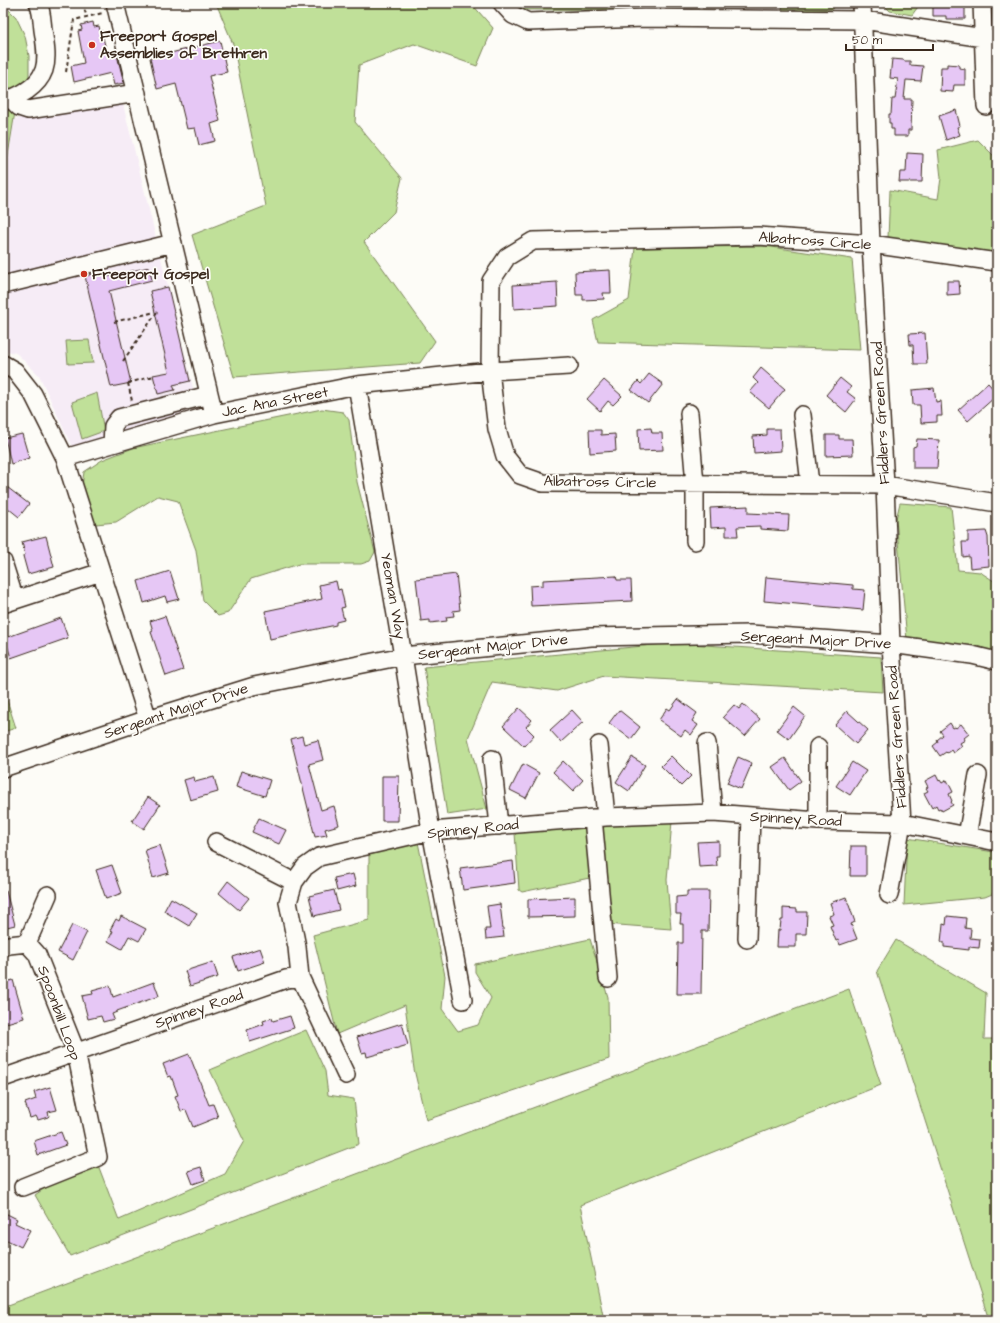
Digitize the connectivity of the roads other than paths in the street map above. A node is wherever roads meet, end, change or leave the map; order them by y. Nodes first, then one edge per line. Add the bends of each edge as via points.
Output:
1 (502, 3) edge
2 (862, 3) edge
3 (982, 3) edge
4 (42, 4) edge
5 (116, 6) edge
6 (863, 20) junction
7 (990, 39) edge
8 (38, 80) junction
9 (137, 93) junction
10 (7, 100) edge
11 (52, 106) junction
12 (986, 106) dead end
13 (173, 243) junction
14 (871, 244) junction
15 (997, 262) edge
16 (3, 285) edge
17 (3, 364) edge
18 (569, 366) dead end
19 (490, 370) junction
20 (357, 385) junction
21 (209, 395) junction
22 (689, 413) dead end
23 (214, 414) junction
24 (802, 415) dead end
25 (112, 444) junction
26 (65, 458) junction
27 (695, 484) junction
28 (810, 484) junction
29 (885, 485) junction
30 (997, 503) edge
31 (695, 541) dead end
32 (3, 562) edge
33 (101, 572) junction
34 (9, 602) edge
35 (891, 644) junction
36 (403, 656) junction
37 (997, 661) edge
38 (148, 719) junction
39 (707, 744) dead end
40 (599, 745) dead end
41 (818, 747) dead end
42 (492, 759) dead end
43 (3, 768) edge
44 (978, 775) dead end
45 (713, 813) junction
46 (751, 816) junction
47 (599, 817) junction
48 (818, 821) junction
49 (902, 823) junction
50 (499, 826) junction
51 (431, 831) junction
52 (967, 836) junction
53 (216, 842) dead end
54 (997, 842) edge
55 (294, 882) junction
56 (48, 895) dead end
57 (889, 895) dead end
58 (747, 939) dead end
59 (28, 943) junction
60 (3, 947) edge
61 (300, 977) junction
62 (608, 978) dead end
63 (463, 1000) dead end
64 (76, 1052) junction
65 (346, 1075) dead end
66 (3, 1078) edge
67 (23, 1187) dead end

1 - 6 street via 513,15 528,22 644,18
2 - 6 street, Fiddlers Green Road
3 - 7 street
4 - 8 street via 46,50 44,70
5 - 9 street
6 - 7 street
6 - 14 street, Fiddlers Green Road
7 - 12 street
8 - 10 street via 29,90
8 - 11 street
9 - 11 street
9 - 13 street
10 - 11 street via 28,110
13 - 16 street
13 - 21 street
14 - 15 street, Albatross Circle
14 - 19 street, Albatross Circle via 758,236 533,241 507,257 491,281
14 - 29 street, Fiddlers Green Road
17 - 26 street via 15,371 33,394
18 - 19 street, Jac Ana Street
19 - 20 street, Jac Ana Street
19 - 27 street, Albatross Circle via 497,429 505,456 520,476 543,483
20 - 23 street, Jac Ana Street
20 - 36 street, Yeoman Way
21 - 23 street
21 - 25 street via 119,418 113,426
22 - 27 street
23 - 25 street, Jac Ana Street
24 - 28 street
25 - 26 street, Jac Ana Street
26 - 33 street
27 - 28 street, Albatross Circle
27 - 31 street
28 - 29 street, Albatross Circle
29 - 30 street, Albatross Circle
29 - 35 street, Fiddlers Green Road
32 - 34 street
33 - 34 street
33 - 38 street
35 - 36 street, Sergeant Major Drive via 750,634 591,637
35 - 37 street, Sergeant Major Drive
35 - 49 street, Fiddlers Green Road
36 - 38 street, Sergeant Major Drive via 254,686
36 - 51 street, Yeoman Way
38 - 43 street, Sergeant Major Drive
39 - 45 street
40 - 47 street
41 - 48 street
42 - 50 street
44 - 52 street
45 - 46 street, Spinney Road
45 - 47 street, Spinney Road
46 - 48 street, Spinney Road
46 - 58 street
47 - 50 street, Spinney Road
47 - 62 street
48 - 49 street, Spinney Road
49 - 52 street, Spinney Road
49 - 57 street, Fiddlers Green Road
50 - 51 street, Spinney Road
51 - 55 street, Spinney Road via 319,856 304,867
51 - 63 street, Yeoman Way
52 - 54 street, Spinney Road
53 - 55 street
55 - 61 street, Spinney Road via 288,902
56 - 59 street
59 - 60 street
59 - 64 street, Spoonbill Loop via 37,954
61 - 64 street, Spinney Road via 286,979
61 - 65 street
64 - 66 street, Spinney Road
64 - 67 street, Spoonbill Loop via 98,1157

